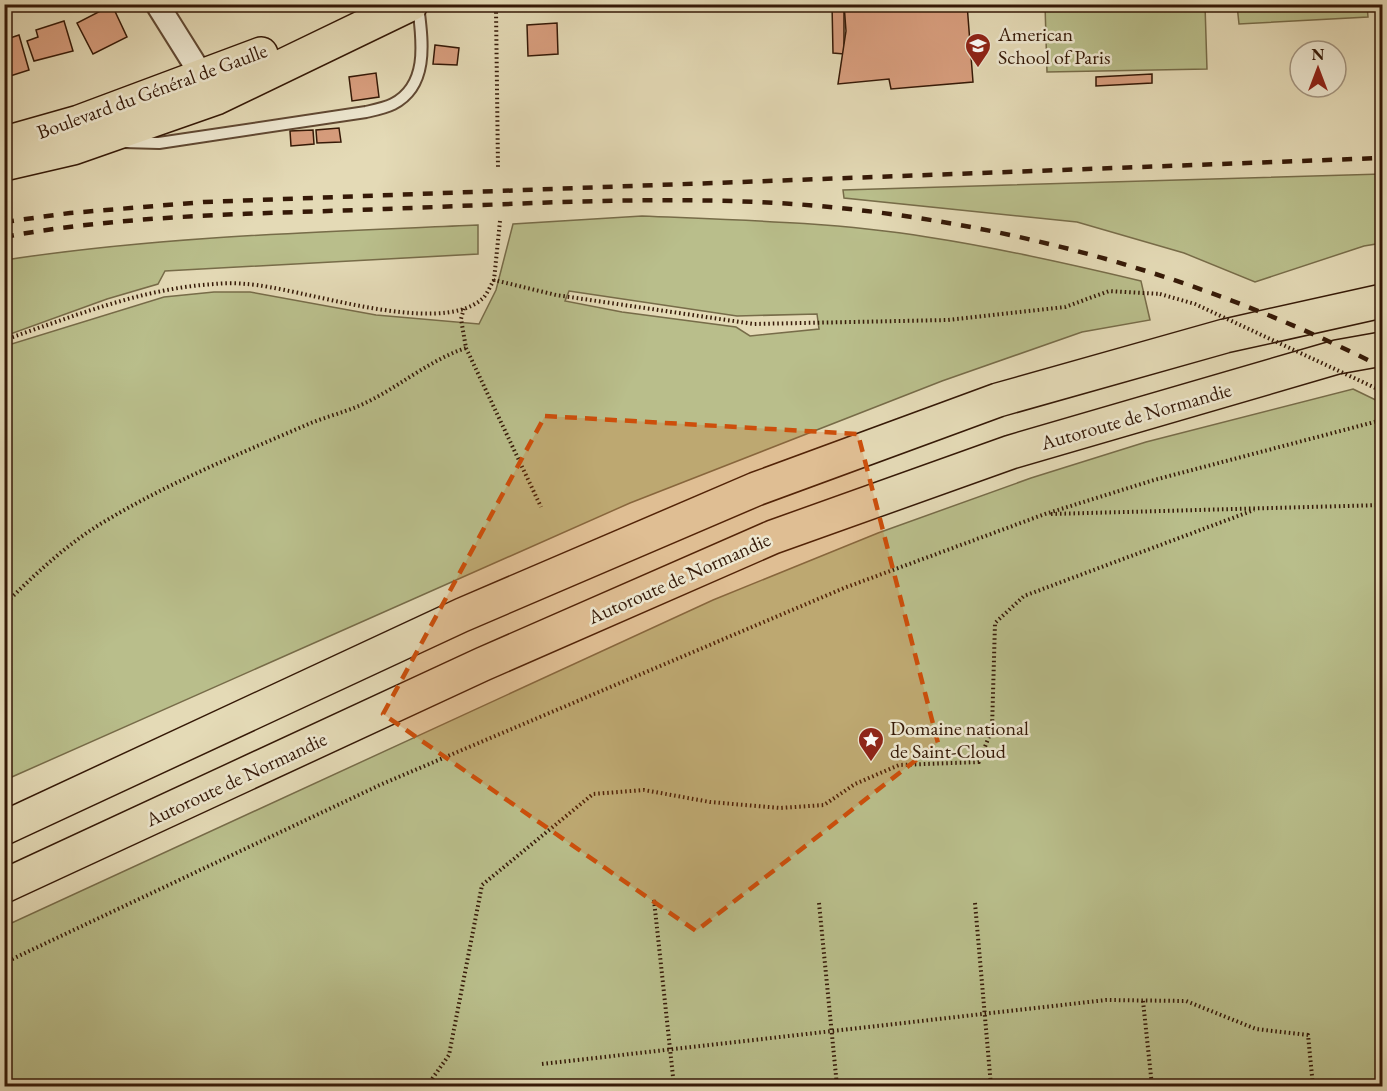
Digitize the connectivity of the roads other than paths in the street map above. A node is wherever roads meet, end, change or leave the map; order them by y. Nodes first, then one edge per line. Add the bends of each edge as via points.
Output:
1 (158, 4) edge
2 (364, 4) edge
3 (411, 4) edge
4 (418, 4) edge
5 (209, 88) junction
6 (102, 138) junction
7 (4, 143) edge
8 (4, 165) edge
9 (1383, 301) edge
10 (1383, 349) edge
11 (4, 828) edge
12 (4, 886) edge

1 - 5 street
2 - 5 main road, Boulevard du Général de Gaulle via 246,61
3 - 5 main road, Boulevard du Général de Gaulle
4 - 6 lane via 422,57 417,77 408,93 393,104 366,112 159,143 132,144
5 - 6 main road, Boulevard du Général de Gaulle
5 - 7 main road, Boulevard du Général de Gaulle
6 - 8 main road, Boulevard du Général de Gaulle
9 - 11 main road via 1225,336 998,400 756,489 462,615
10 - 12 main road, Autoroute de Normandie via 1337,357 1011,452 773,537 472,669

